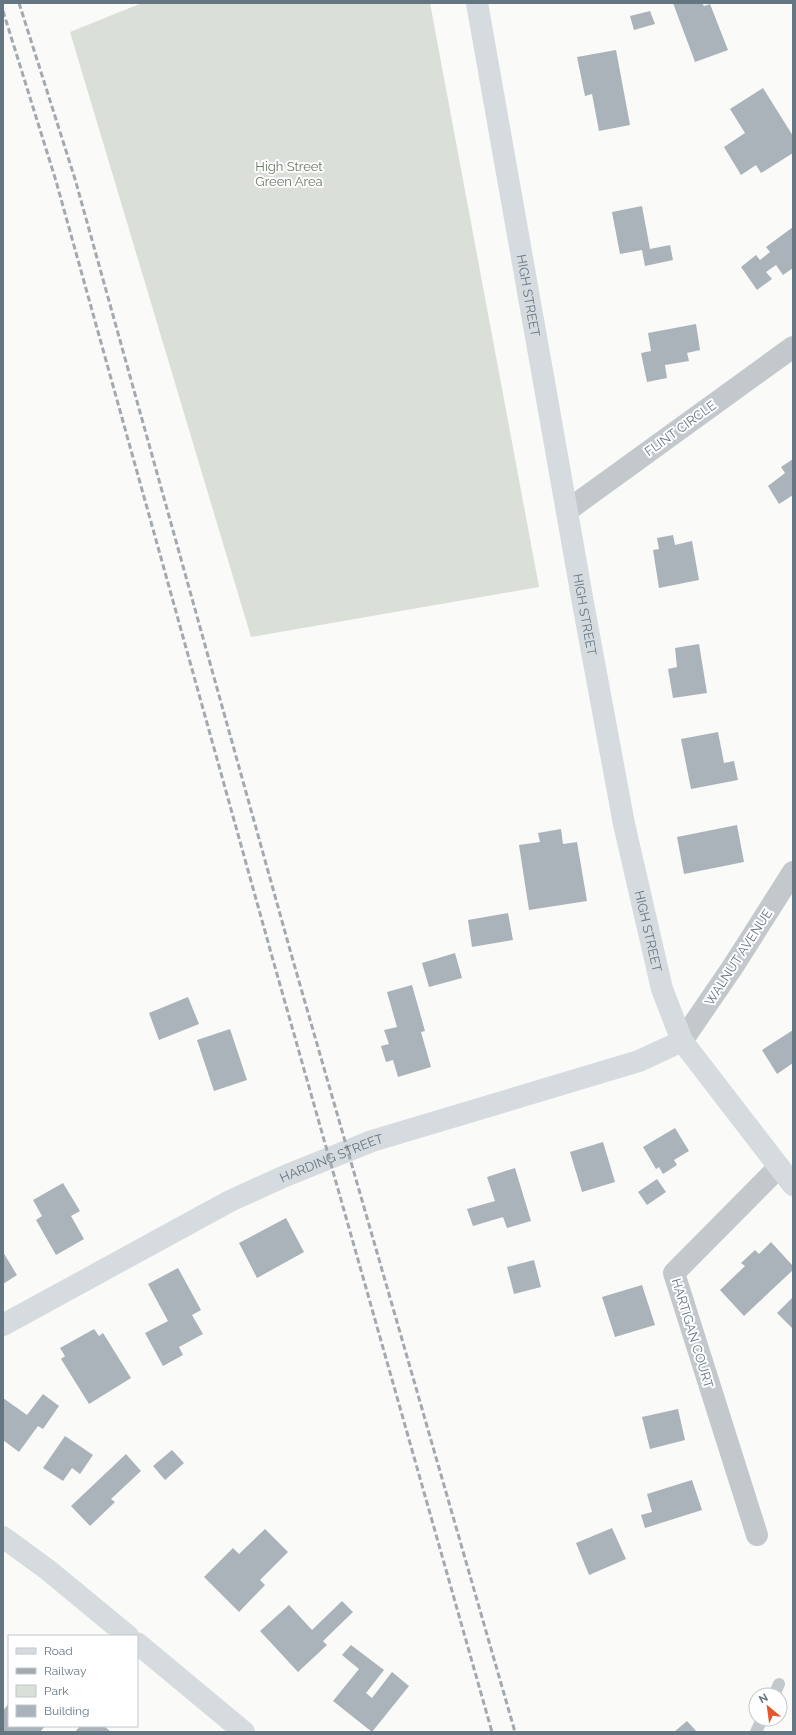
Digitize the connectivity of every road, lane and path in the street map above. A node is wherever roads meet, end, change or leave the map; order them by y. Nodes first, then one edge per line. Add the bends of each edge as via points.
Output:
1 (477, 3) edge
2 (793, 347) edge
3 (568, 510) junction
4 (793, 872) edge
5 (682, 1041) junction
6 (779, 1167) junction
7 (793, 1185) edge
8 (3, 1325) edge
9 (757, 1535) dead end
10 (3, 1537) edge
11 (127, 1635) edge
12 (138, 1645) edge
13 (237, 1730) edge

1 - 3 main road, HIGH STREET
2 - 3 street, FLINT CIRCLE
3 - 5 main road, HIGH STREET via 624,824 662,989
4 - 5 street, WALNUT AVENUE
5 - 6 main road, HIGH STREET
5 - 8 main road, HARDING STREET via 639,1061 372,1141 285,1176 230,1202
6 - 7 main road, HIGH STREET
6 - 9 street, HARTIGAN COURT via 674,1273
10 - 11 main road via 48,1570
12 - 13 main road

